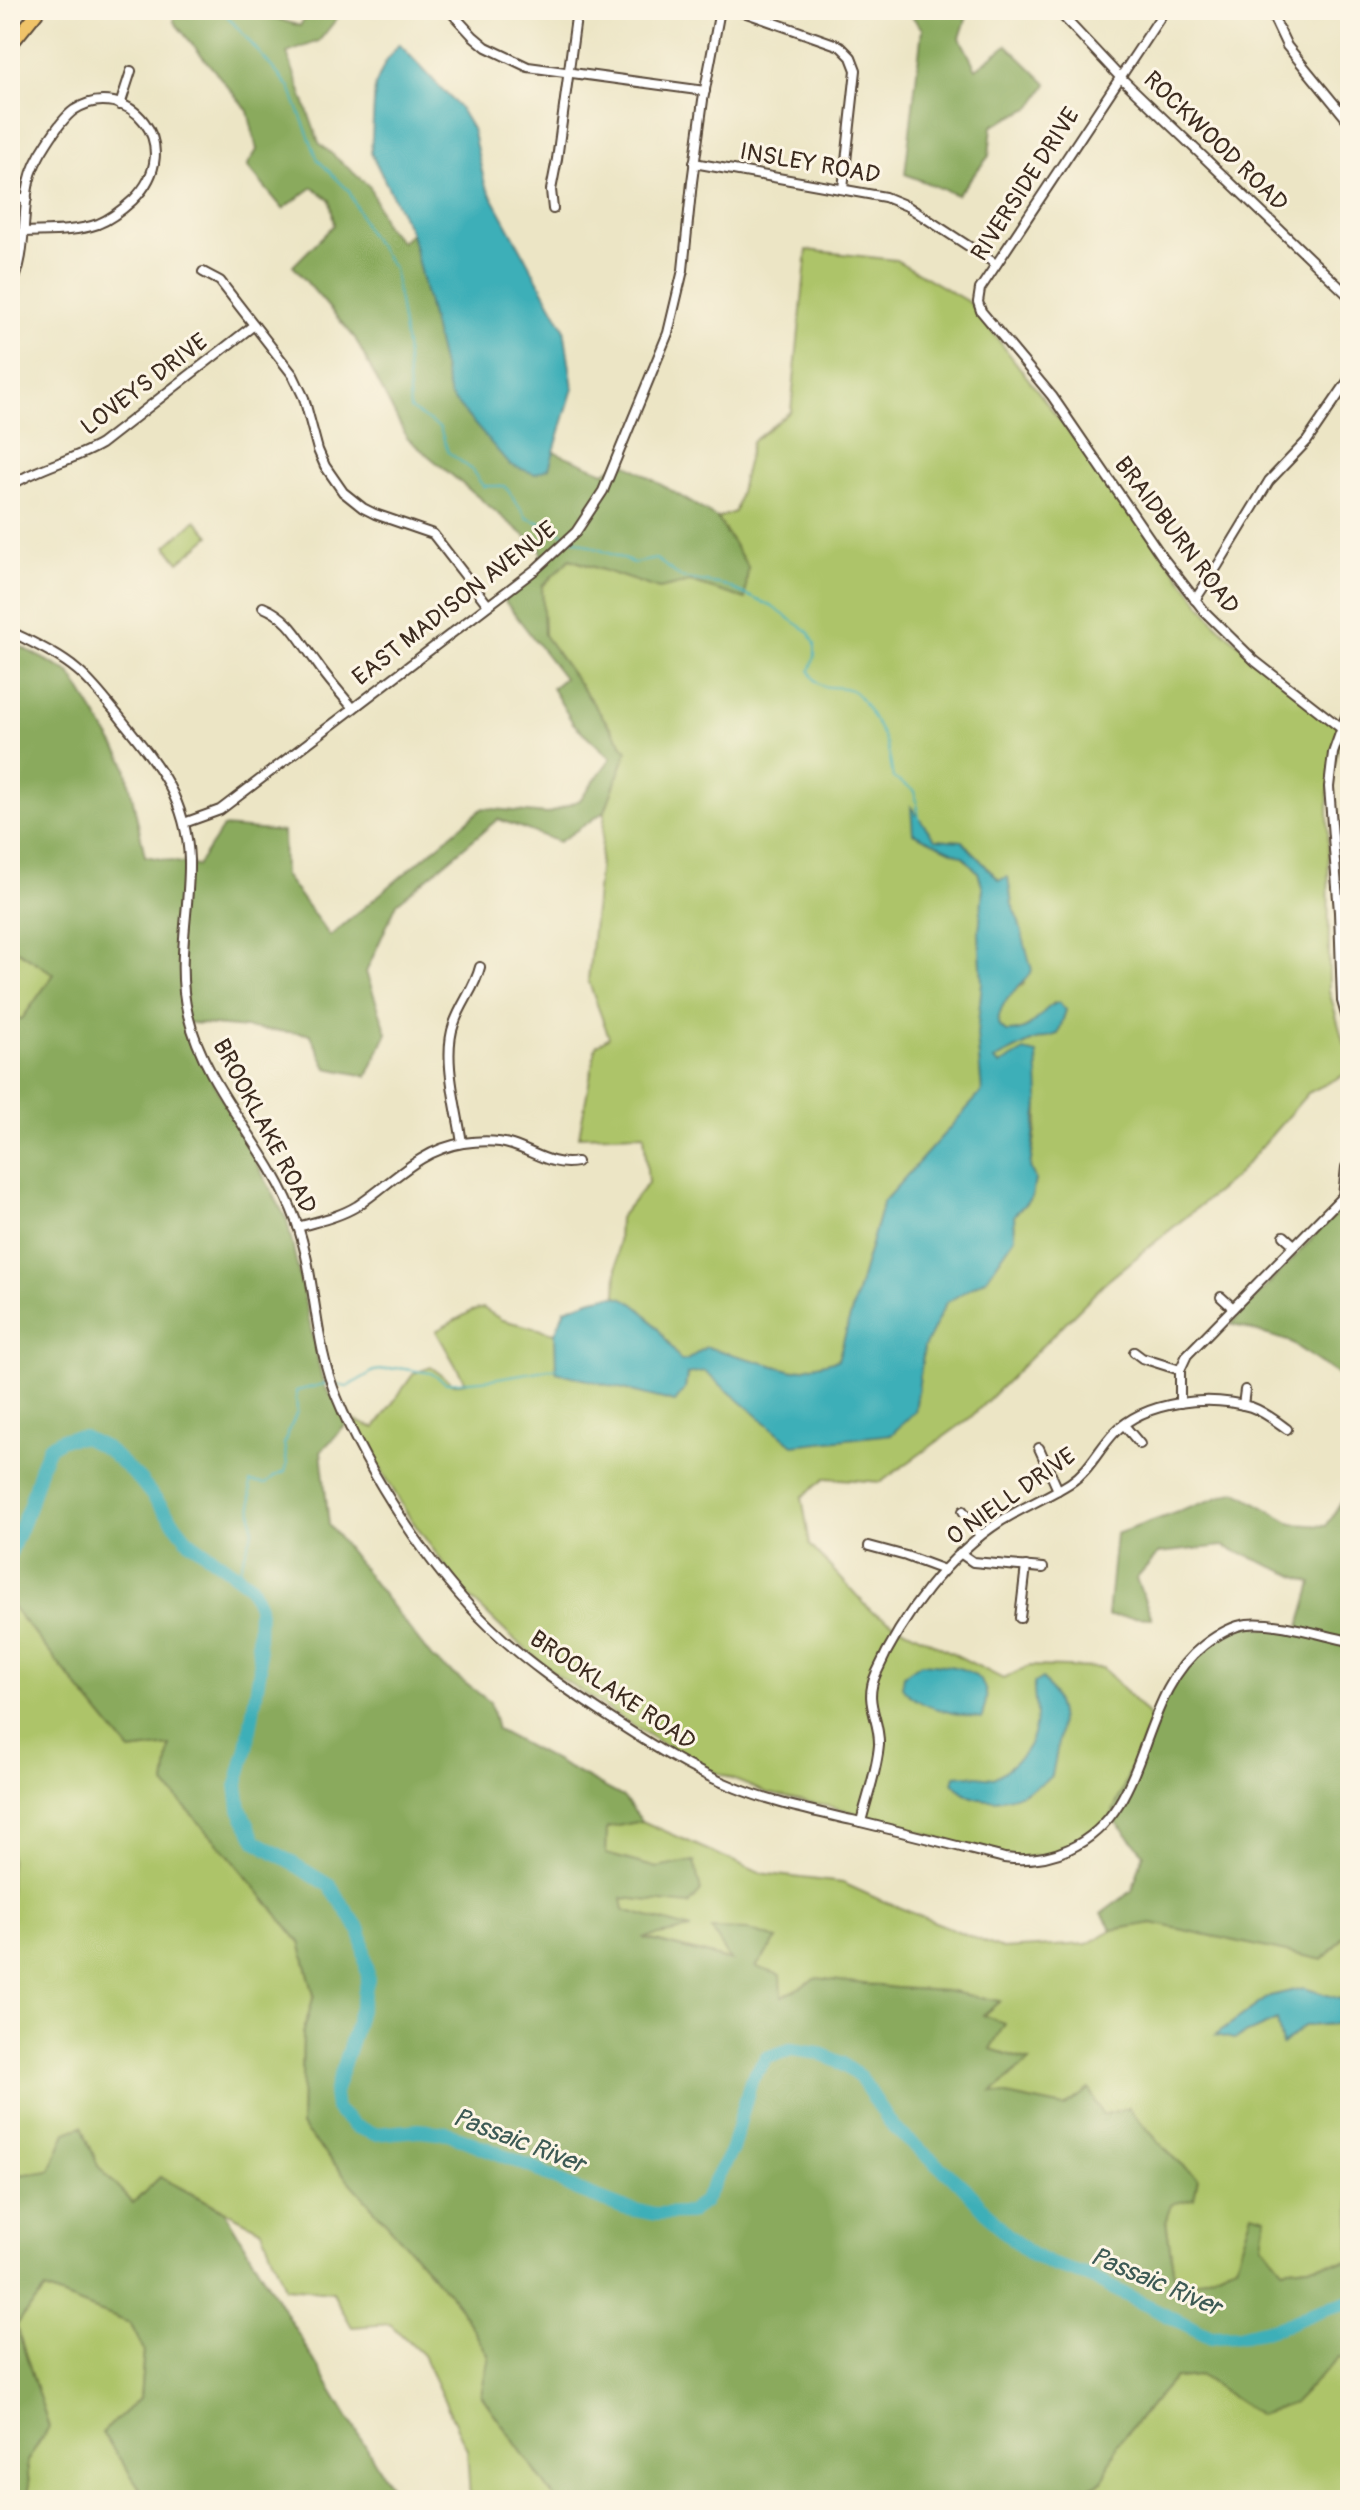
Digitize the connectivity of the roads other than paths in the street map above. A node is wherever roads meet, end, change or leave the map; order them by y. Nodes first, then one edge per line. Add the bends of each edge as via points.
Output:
1 (39, 10) edge
2 (449, 10) edge
3 (577, 10) edge
4 (720, 10) edge
5 (738, 10) edge
6 (1057, 10) edge
7 (1165, 10) edge
8 (1270, 10) edge
9 (10, 46) edge
10 (131, 71) dead end
11 (568, 73) junction
12 (1119, 76) junction
13 (705, 91) junction
14 (120, 105) junction
15 (1350, 123) edge
16 (694, 163) junction
17 (843, 189) junction
18 (10, 196) edge
19 (27, 199) junction
20 (553, 209) dead end
21 (25, 232) junction
22 (996, 264) junction
23 (203, 272) dead end
24 (10, 290) edge
25 (1350, 297) edge
26 (254, 325) junction
27 (1037, 377) joint
28 (1350, 378) edge
29 (10, 486) edge
30 (1195, 600) junction
31 (488, 605) junction
32 (263, 607) dead end
33 (10, 631) edge
34 (1350, 705) edge
35 (353, 708) junction
36 (1342, 729) junction
37 (184, 823) junction
38 (480, 967) dead end
39 (1350, 1029) edge
40 (462, 1143) junction
41 (577, 1162) dead end
42 (1346, 1167) dead end
43 (298, 1227) junction
44 (1284, 1236) dead end
45 (1294, 1245) junction
46 (1221, 1297) dead end
47 (1233, 1308) junction
48 (1134, 1352) dead end
49 (1180, 1370) junction
50 (1245, 1390) dead end
51 (1180, 1403) junction
52 (1243, 1405) junction
53 (1124, 1425) junction
54 (1287, 1429) dead end
55 (1140, 1444) dead end
56 (1039, 1448) dead end
57 (1058, 1490) junction
58 (963, 1511) dead end
59 (980, 1536) junction
60 (869, 1546) dead end
61 (960, 1553) junction
62 (1026, 1566) junction
63 (1043, 1568) dead end
64 (944, 1570) junction
65 (1020, 1618) dead end
66 (1350, 1641) edge
67 (861, 1822) junction

1 - 9 highway
2 - 11 street via 501,56 528,67
3 - 11 street
4 - 13 street, EAST MADISON AVENUE
5 - 17 street via 840,46 851,57 856,76
6 - 12 street, ROCKWOOD ROAD
7 - 12 street, RIVERSIDE DRIVE
8 - 15 street via 1287,46
10 - 14 street
11 - 13 street
11 - 20 street via 551,190
12 - 22 street, RIVERSIDE DRIVE
12 - 25 street, ROCKWOOD ROAD
13 - 16 street, EAST MADISON AVENUE
14 - 19 street via 92,103 69,114 39,156
14 - 21 street via 140,117 152,134 156,162 148,183 101,223
16 - 17 street, INSLEY ROAD
16 - 31 street, EAST MADISON AVENUE via 683,270 668,333 603,491 566,543
17 - 22 street, INSLEY ROAD via 897,201
18 - 19 street
19 - 21 street
21 - 24 street
22 - 27 street, RIVERSIDE DRIVE via 980,289 980,309
23 - 26 street via 220,281
26 - 29 street, LOVEYS DRIVE via 101,444
26 - 31 street via 299,385 318,450 343,492 375,514 433,534
27 - 30 street, BRAIDBURN ROAD
28 - 30 street via 1307,441 1269,481
30 - 36 street, BRAIDBURN ROAD via 1255,661
31 - 35 street, EAST MADISON AVENUE
32 - 35 street via 290,625
33 - 37 street, BROOKLAKE ROAD via 65,662 92,685 159,767
34 - 36 street
35 - 37 street, EAST MADISON AVENUE via 220,810
36 - 39 street via 1330,770 1329,811 1342,1001
37 - 43 street, BROOKLAKE ROAD via 189,865 182,962 188,1017 203,1056 272,1171
38 - 40 street via 450,1037
40 - 41 street via 503,1143 553,1162
40 - 43 street via 411,1164 346,1212
42 - 45 street via 1343,1196
43 - 67 street, BROOKLAKE ROAD via 334,1392 412,1532 471,1609 583,1700 698,1771 779,1802
44 - 45 street
45 - 47 street
46 - 47 street
47 - 49 street via 1187,1355
48 - 49 street
49 - 51 street
50 - 52 street
51 - 52 street, O NIELL DRIVE
51 - 53 street, O NIELL DRIVE via 1150,1410
52 - 54 street
53 - 55 street
53 - 57 street, O NIELL DRIVE via 1088,1467
56 - 57 street
57 - 59 street, O NIELL DRIVE
58 - 59 street
59 - 61 street, O NIELL DRIVE
60 - 64 street
61 - 62 street via 973,1562
61 - 64 street, O NIELL DRIVE
62 - 63 street
62 - 65 street
64 - 67 street, O NIELL DRIVE via 875,1675 870,1698 879,1747
66 - 67 street, BROOKLAKE ROAD via 1262,1624 1238,1626 1212,1639 1187,1660 1167,1688 1114,1813 1097,1832 1056,1854 1004,1858

